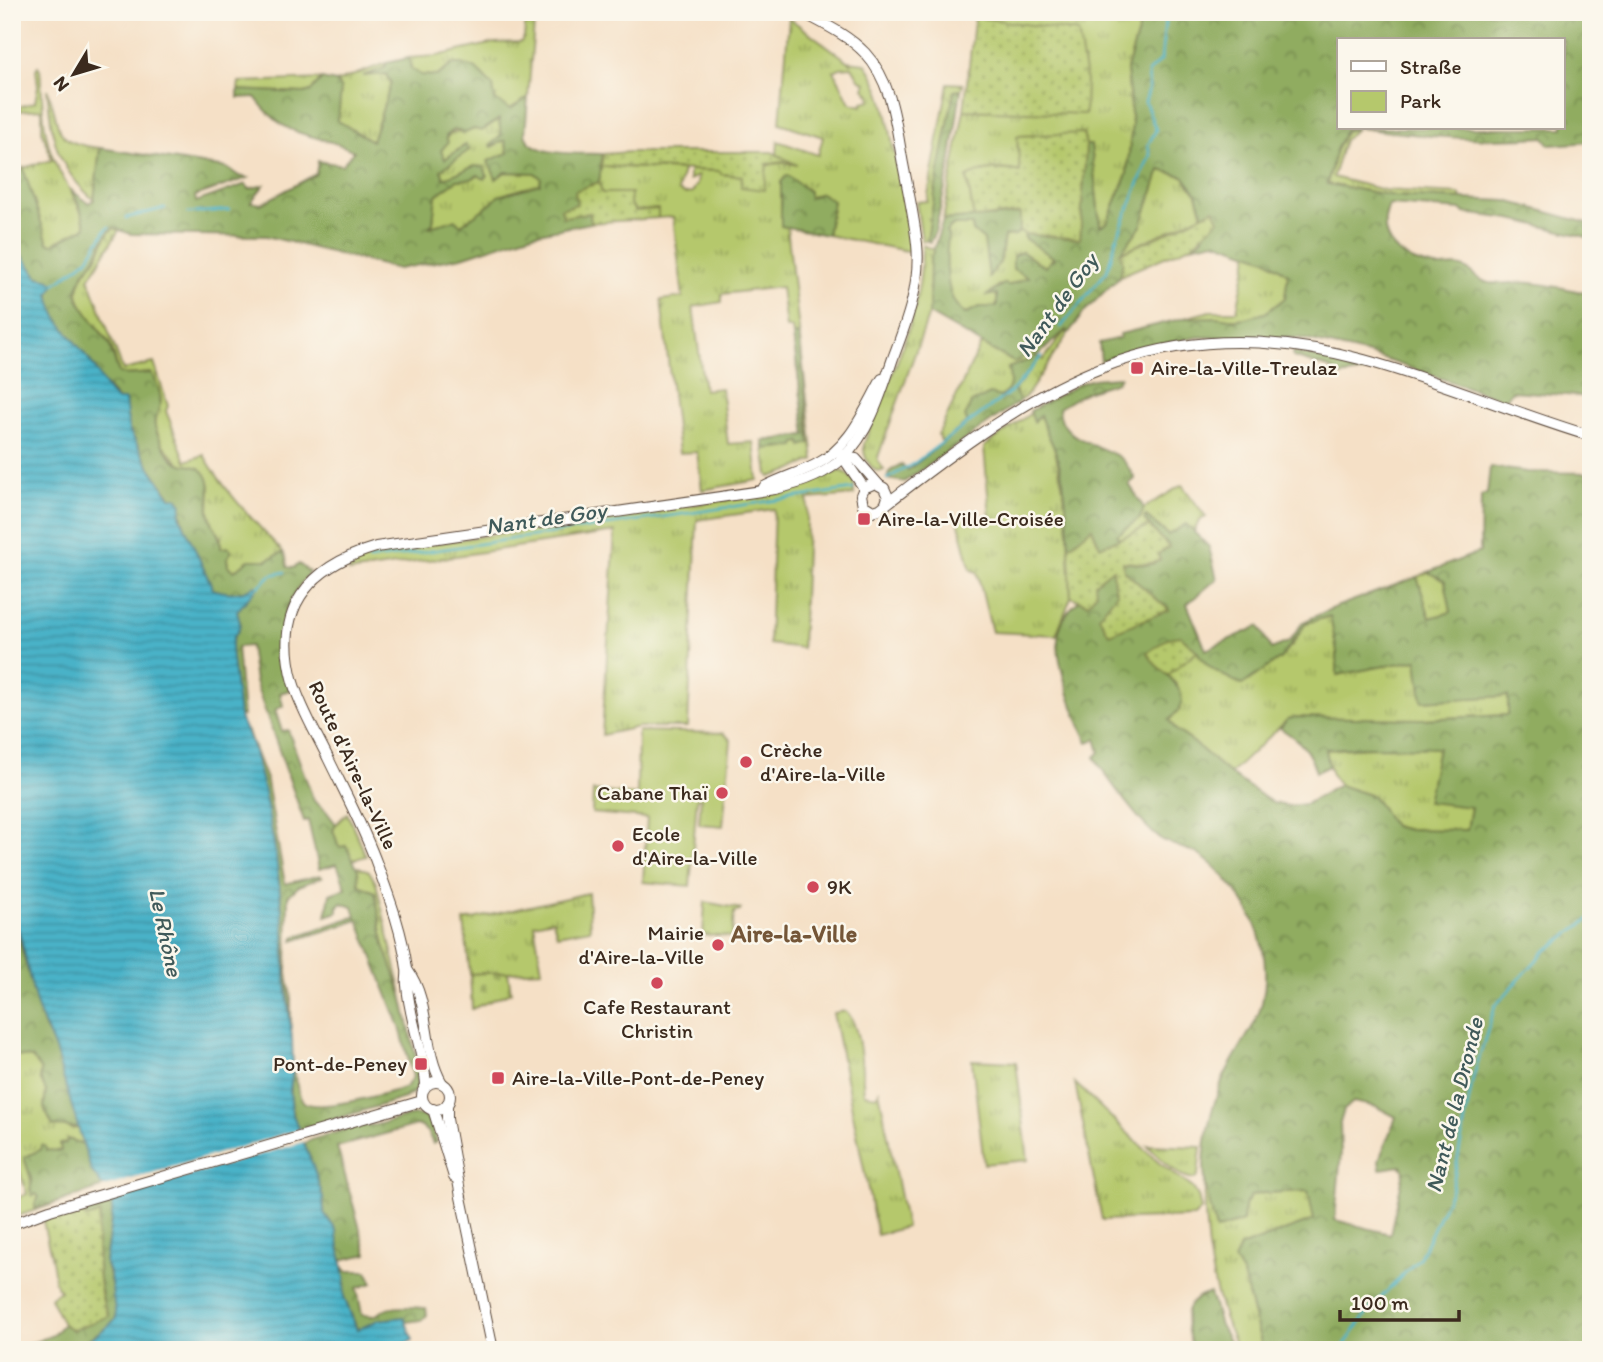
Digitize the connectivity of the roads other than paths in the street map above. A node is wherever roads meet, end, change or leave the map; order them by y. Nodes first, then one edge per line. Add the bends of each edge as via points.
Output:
1 (802, 12) edge
2 (1591, 436) edge
3 (841, 454) junction
4 (912, 482) junction
5 (881, 486) junction
6 (864, 488) junction
7 (885, 506) junction
8 (407, 971) junction
9 (442, 1083) junction
10 (426, 1085) junction
11 (422, 1101) junction
12 (447, 1104) junction
13 (433, 1110) junction
14 (461, 1197) junction
15 (12, 1224) edge
16 (493, 1350) edge

1 - 3 main road, Route d'Aire-la-Ville via 865,53 884,83 916,232 918,264 912,302 892,360
2 - 4 main road via 1363,359 1299,346 1221,342 1131,356 1100,367 1026,404
3 - 5 main road via 856,459
3 - 6 main road
3 - 8 main road, Route d'Aire-la-Ville via 829,468 786,486 376,547 344,557 307,587 289,626 294,685 377,864
4 - 5 main road
4 - 7 main road
5 - 6 main road
5 - 7 main road via 888,496
6 - 7 main road via 860,499 866,508 877,511
8 - 9 main road, Route d'Aire-la-Ville via 416,983
8 - 10 main road, Route d'Aire-la-Ville
9 - 10 main road
9 - 12 main road via 449,1092
10 - 11 main road
11 - 13 main road
11 - 15 main road
12 - 13 main road
12 - 14 main road
13 - 14 main road
14 - 16 main road

